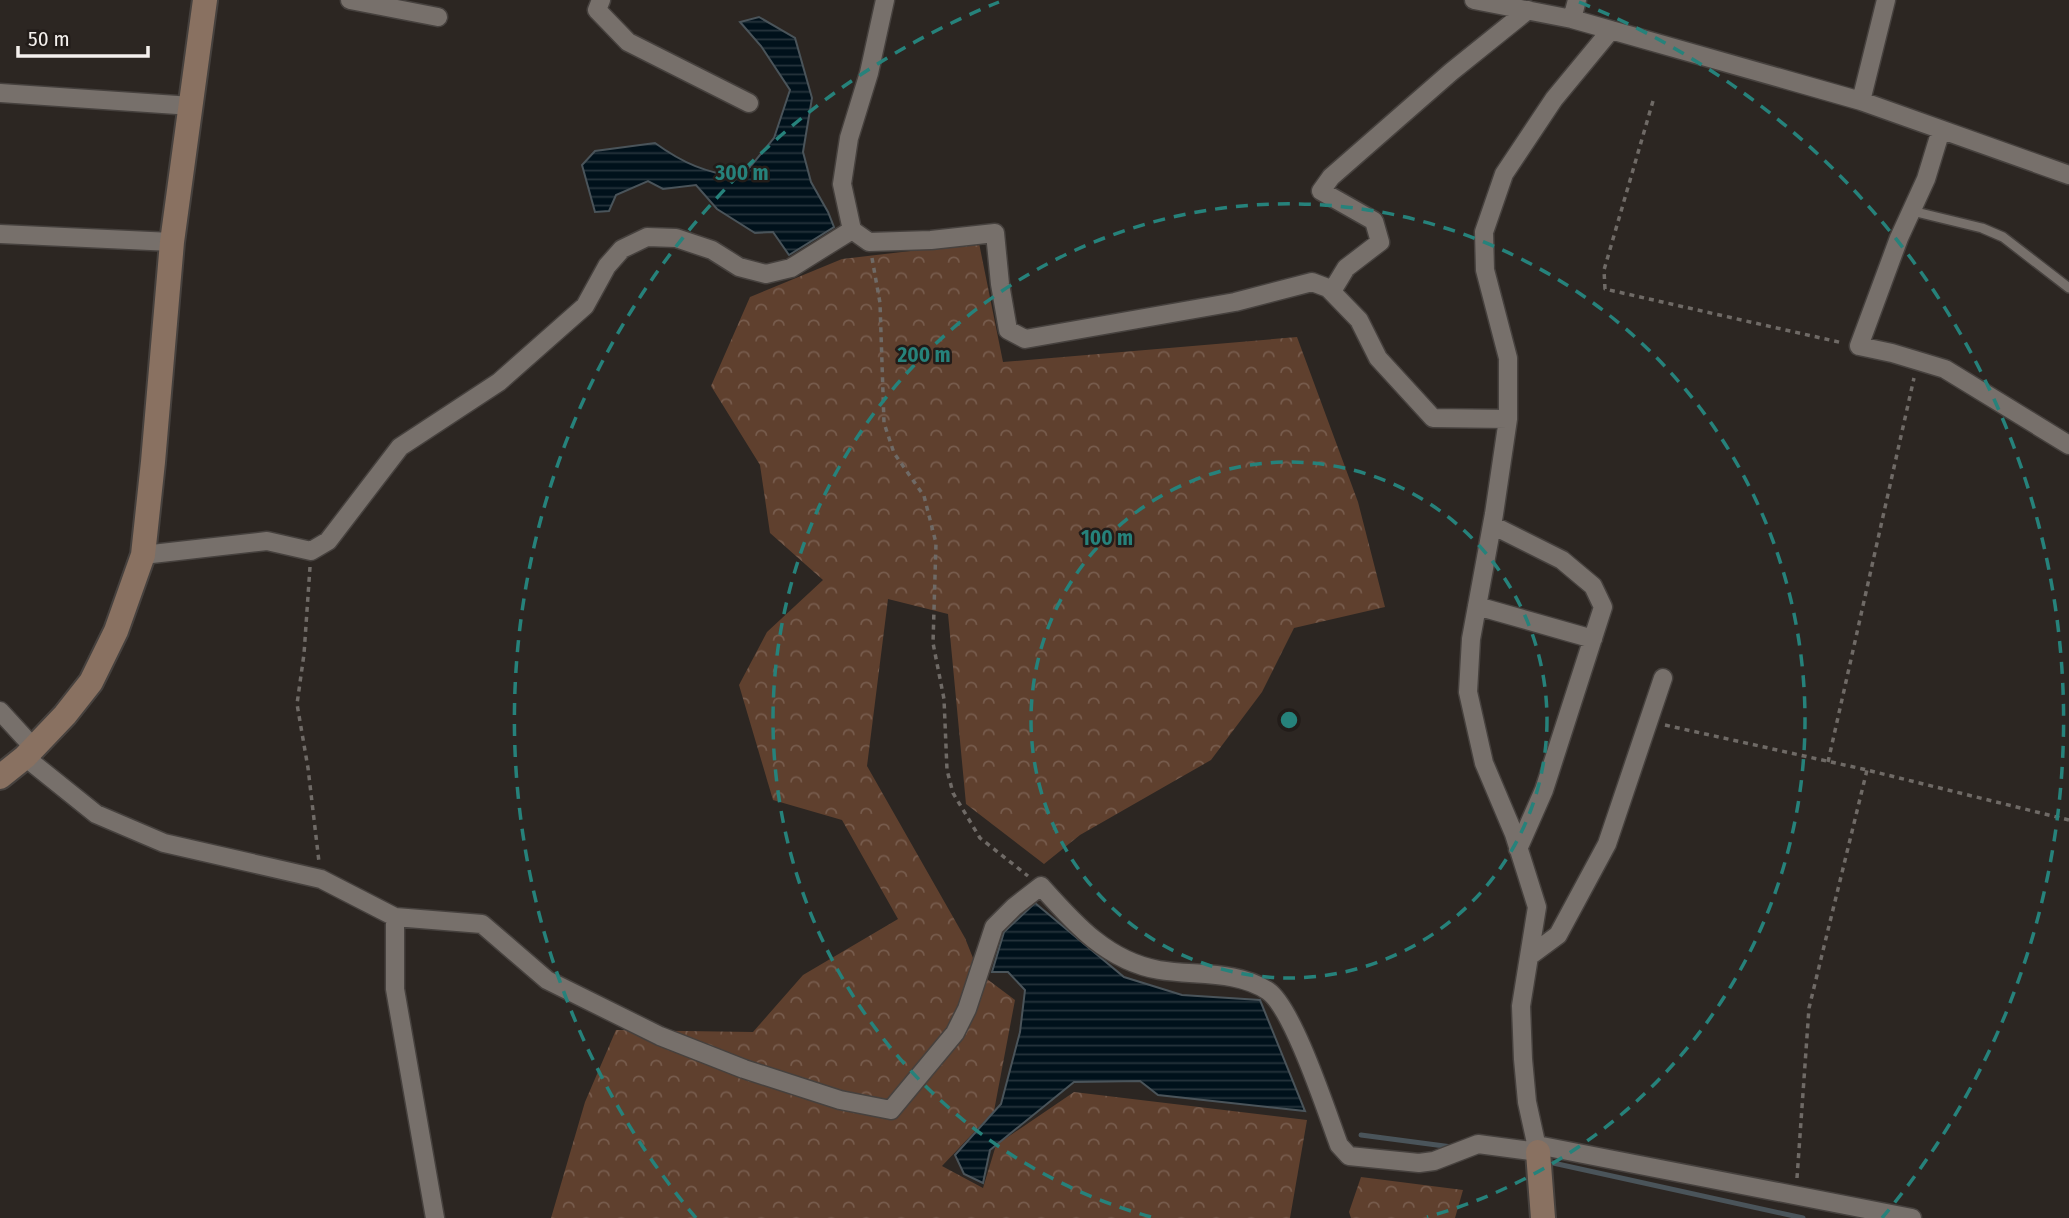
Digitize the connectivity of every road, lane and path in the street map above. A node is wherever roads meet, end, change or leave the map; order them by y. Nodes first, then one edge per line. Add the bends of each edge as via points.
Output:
1 (205, 0) edge
2 (350, 0) edge
3 (601, 0) edge
4 (885, 0) edge
5 (1474, 0) edge
6 (1577, 0) edge
7 (1886, 0) edge
8 (1528, 10) junction
9 (438, 17) dead end
10 (1572, 19) junction
11 (1611, 30) junction
12 (0, 93) edge
13 (1653, 101) dead end
14 (1861, 101) junction
15 (749, 103) dead end
16 (192, 106) junction
17 (1941, 130) junction
18 (2069, 175) edge
19 (1912, 211) junction
20 (852, 230) junction
21 (0, 234) edge
22 (172, 242) junction
23 (869, 242) junction
24 (2069, 288) edge
25 (1332, 291) junction
26 (1859, 346) junction
27 (1918, 360) junction
28 (1508, 419) junction
29 (2069, 444) edge
30 (1492, 525) junction
31 (311, 551) junction
32 (143, 555) junction
33 (1477, 606) junction
34 (1593, 639) junction
35 (1663, 678) dead end
36 (0, 711) edge
37 (1650, 721) junction
38 (29, 752) junction
39 (1828, 762) junction
40 (1867, 770) junction
41 (0, 777) edge
42 (2069, 820) edge
43 (1518, 849) junction
44 (321, 879) junction
45 (1041, 886) junction
46 (395, 916) junction
47 (1531, 955) junction
48 (1538, 1148) junction
49 (1796, 1194) junction
50 (1848, 1211) edge
51 (435, 1218) edge
52 (1543, 1218) edge
53 (1912, 1218) edge

1 - 16 street
2 - 9 street
3 - 15 street via 597,10 628,42
4 - 20 street via 849,138 842,184
5 - 8 street
6 - 10 street
7 - 14 street
8 - 10 street
8 - 25 street via 1451,72 1331,177 1321,191 1374,221 1380,242 1346,268
10 - 11 street
11 - 14 street
11 - 28 street via 1554,99 1504,174 1484,232 1485,270 1508,358
12 - 16 street
13 - 26 path via 1604,270 1605,289
14 - 17 street
16 - 22 street
17 - 18 street
17 - 19 street
19 - 24 lane via 2004,237
19 - 26 street
20 - 23 street
20 - 31 street via 790,268 766,274 739,267 712,250 676,238 647,237 622,249 607,265 585,306 499,382 400,447 328,541
21 - 22 street
22 - 32 street
23 - 25 street via 995,233 1007,330 1025,339 1235,302 1312,282
23 - 45 path via 880,303 884,423 894,453 924,496 936,543 933,643 944,699 947,770 953,793 980,838
25 - 28 street via 1359,320 1378,358 1433,418
26 - 27 street
27 - 29 street via 1945,369
27 - 39 path
28 - 30 street
30 - 33 street
30 - 34 street via 1563,560 1593,586 1603,607
31 - 32 street via 267,541
31 - 44 path via 297,704
32 - 38 street via 116,631 91,682
33 - 34 street
33 - 43 street via 1468,692 1484,763
34 - 43 street via 1548,779
35 - 37 street
36 - 38 street
37 - 39 path
37 - 47 street via 1607,844 1558,935
38 - 41 street
38 - 44 street via 96,814 164,843
39 - 40 path
40 - 42 path
40 - 49 path via 1809,1008
43 - 47 street via 1537,907
44 - 46 street
45 - 46 street via 994,927 956,1033 891,1110 840,1100 660,1037 547,980 482,924
45 - 48 street via 1081,931 1121,959 1158,970 1234,977 1269,992 1296,1032 1339,1145 1349,1156 1419,1163 1478,1144
46 - 51 street via 395,989
47 - 48 street via 1521,1006 1527,1102
48 - 49 street
48 - 52 street
49 - 50 street
50 - 53 street

